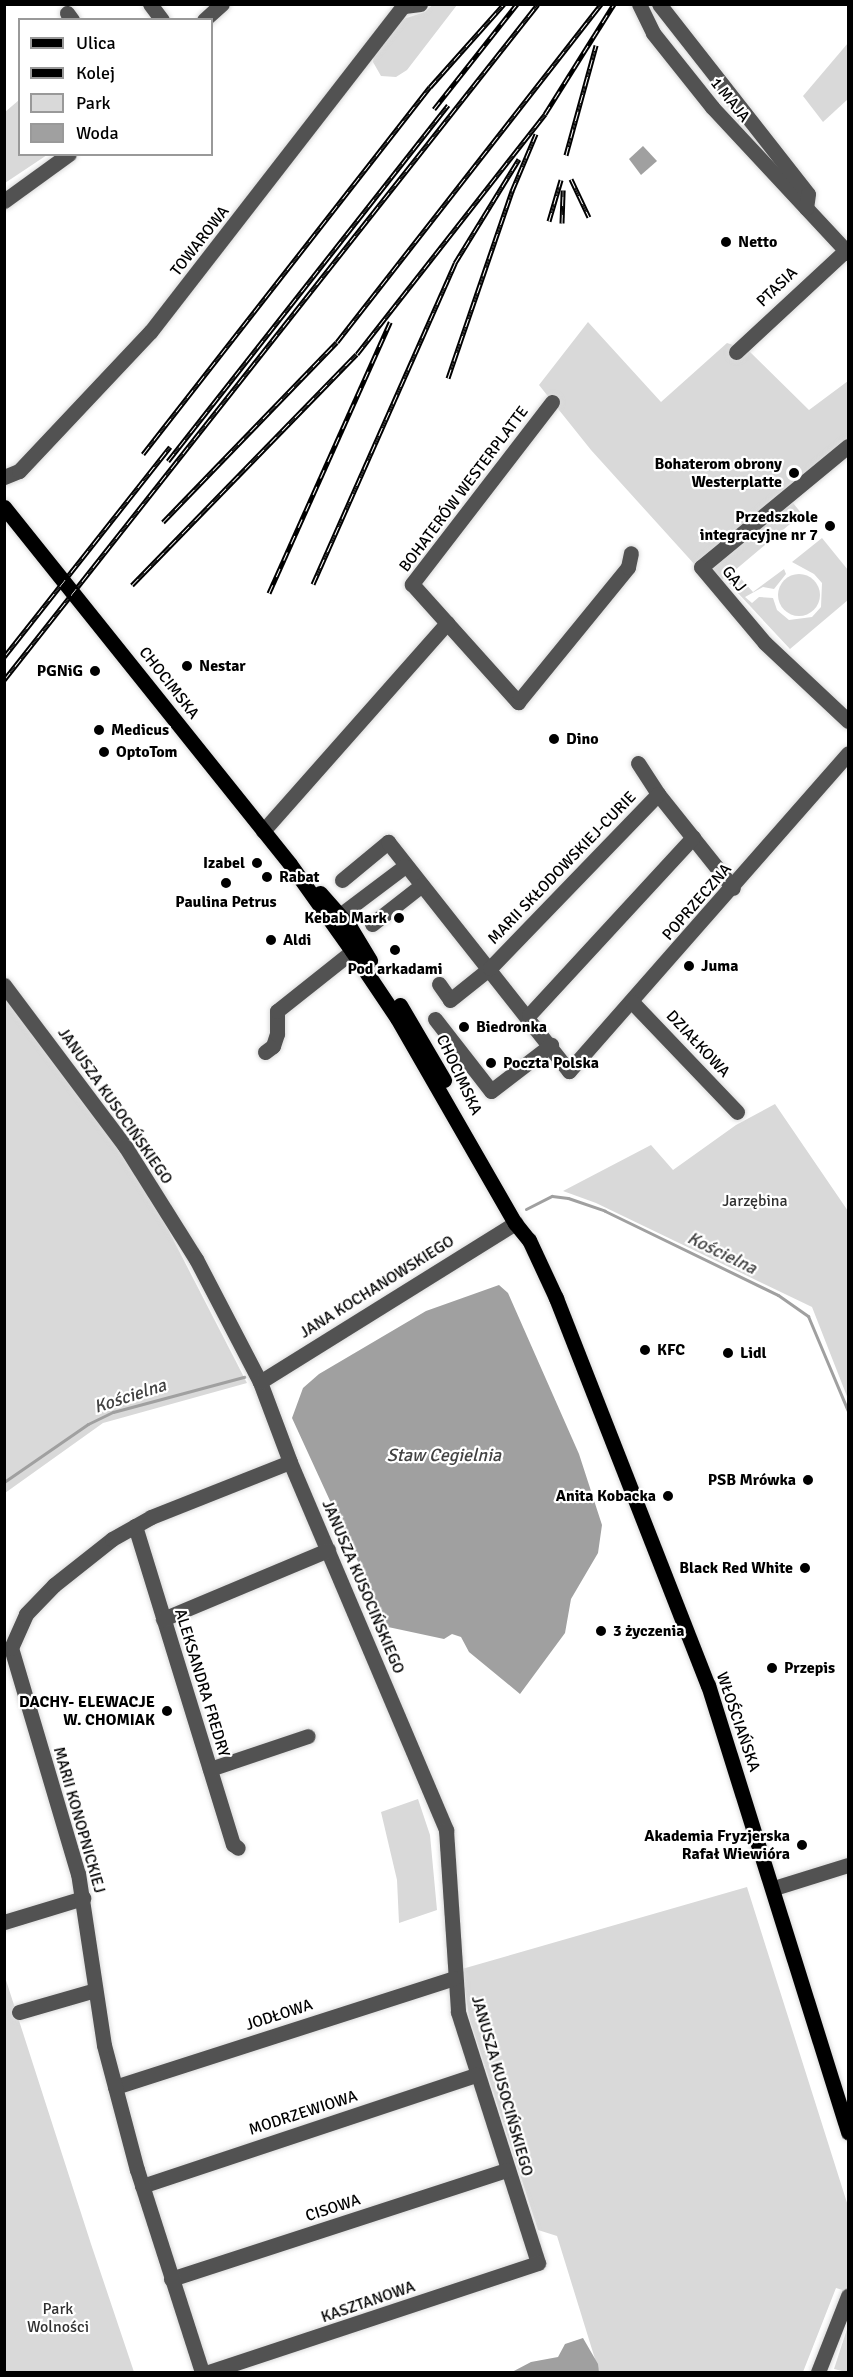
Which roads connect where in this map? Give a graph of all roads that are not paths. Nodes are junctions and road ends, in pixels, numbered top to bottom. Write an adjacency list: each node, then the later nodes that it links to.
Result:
1 (150, 4): 7 (street)
2 (222, 4): 8 (street)
3 (420, 4): 6 (street, TOWAROWA)
4 (639, 4): 11 (street, 1 MAJA)
5 (659, 4): 11 (street, 1 MAJA)
6 (404, 5): 16 (street, TOWAROWA)
7 (160, 18)
8 (206, 18)
9 (66, 156): 10 (street)
10 (4, 201)
11 (806, 208): 12 (street, 1 MAJA)
12 (847, 252): 13 (street, PTASIA)
13 (736, 352)
14 (552, 402): 19 (street, BOHATERÓW WESTERPLATTE)
15 (849, 446): 20 (street, GAJ)
16 (4, 477)
17 (4, 507): 24 (main road, CHOCIMSKA)
18 (631, 553): 19 (street, BOHATERÓW WESTERPLATTE)
19 (447, 623): 24 (street)
20 (849, 721)
21 (849, 753): 30 (street, POPRZECZNA)
22 (638, 763): 23 (street)
23 (658, 794): 25 (street); 34 (street, MARII SKŁODOWSKIEJ-CURIE)
24 (263, 831): 26 (main road, CHOCIMSKA)
25 (693, 837): 30 (street); 38 (street)
26 (290, 864): 31 (main road, CHOCIMSKA); 33 (main road, CHOCIMSKA)
27 (405, 866): 28 (street, MARII SKŁODOWSKIEJ-CURIE); 29 (street, MARII SKŁODOWSKIEJ-CURIE); 31 (street)
28 (342, 880)
29 (422, 885): 32 (street); 34 (street, MARII SKŁODOWSKIEJ-CURIE)
30 (734, 888): 37 (street, POPRZECZNA)
31 (340, 915): 33 (main road, CHOCIMSKA)
32 (372, 924)
33 (356, 948): 41 (street); 43 (main road, CHOCIMSKA)
34 (490, 968): 35 (street); 38 (street)
35 (439, 984)
36 (4, 985): 45 (street, JANUSZA KUSOCIŃSKIEGO)
37 (632, 1002): 40 (street, POPRZECZNA); 42 (street, DZIAŁKOWA)
38 (529, 1015): 40 (street)
39 (435, 1019): 40 (street)
40 (551, 1046)
41 (265, 1052)
42 (737, 1112)
43 (466, 1132): 44 (main road, WŁOŚCIAŃSKA)
44 (515, 1223): 45 (street, JANA KOCHANOWSKIEGO); 55 (main road, WŁOŚCIAŃSKA)
45 (260, 1382): 46 (street, JANUSZA KUSOCIŃSKIEGO)
46 (290, 1462): 47 (street, MARII KONOPNICKIEJ); 48 (street, JANUSZA KUSOCIŃSKIEGO)
47 (135, 1526): 49 (street, ALEKSANDRA FREDRY); 50 (street, MARII KONOPNICKIEJ)
48 (328, 1550): 49 (street); 58 (street, JANUSZA KUSOCIŃSKIEGO)
49 (164, 1619): 52 (street, ALEKSANDRA FREDRY)
50 (10, 1670): 56 (street, MARII KONOPNICKIEJ)
51 (308, 1736): 52 (street)
52 (210, 1768): 53 (street, ALEKSANDRA FREDRY)
53 (238, 1848)
54 (849, 1864): 55 (street)
55 (774, 1888): 63 (main road, WŁOŚCIAŃSKA)
56 (83, 1899): 57 (street); 59 (street, MARII KONOPNICKIEJ)
57 (4, 1922)
58 (454, 1978): 61 (street, JANUSZA KUSOCIŃSKIEGO); 62 (street, JODŁOWA)
59 (95, 1990): 60 (street); 62 (street, MARII KONOPNICKIEJ)
60 (19, 2012)
61 (476, 2075): 64 (street, JANUSZA KUSOCIŃSKIEGO); 65 (street, MODRZEWIOWA)
62 (115, 2086): 65 (street, MARII KONOPNICKIEJ)
63 (849, 2133)
64 (507, 2170): 66 (street, JANUSZA KUSOCIŃSKIEGO); 67 (street, CISOWA)
65 (142, 2186): 67 (street, MARII KONOPNICKIEJ)
66 (538, 2263): 70 (street, KASZTANOWA)
67 (171, 2279): 69 (street, MARII KONOPNICKIEJ)
68 (849, 2296): 71 (street)
69 (202, 2373)
70 (209, 2373)
71 (818, 2373)

